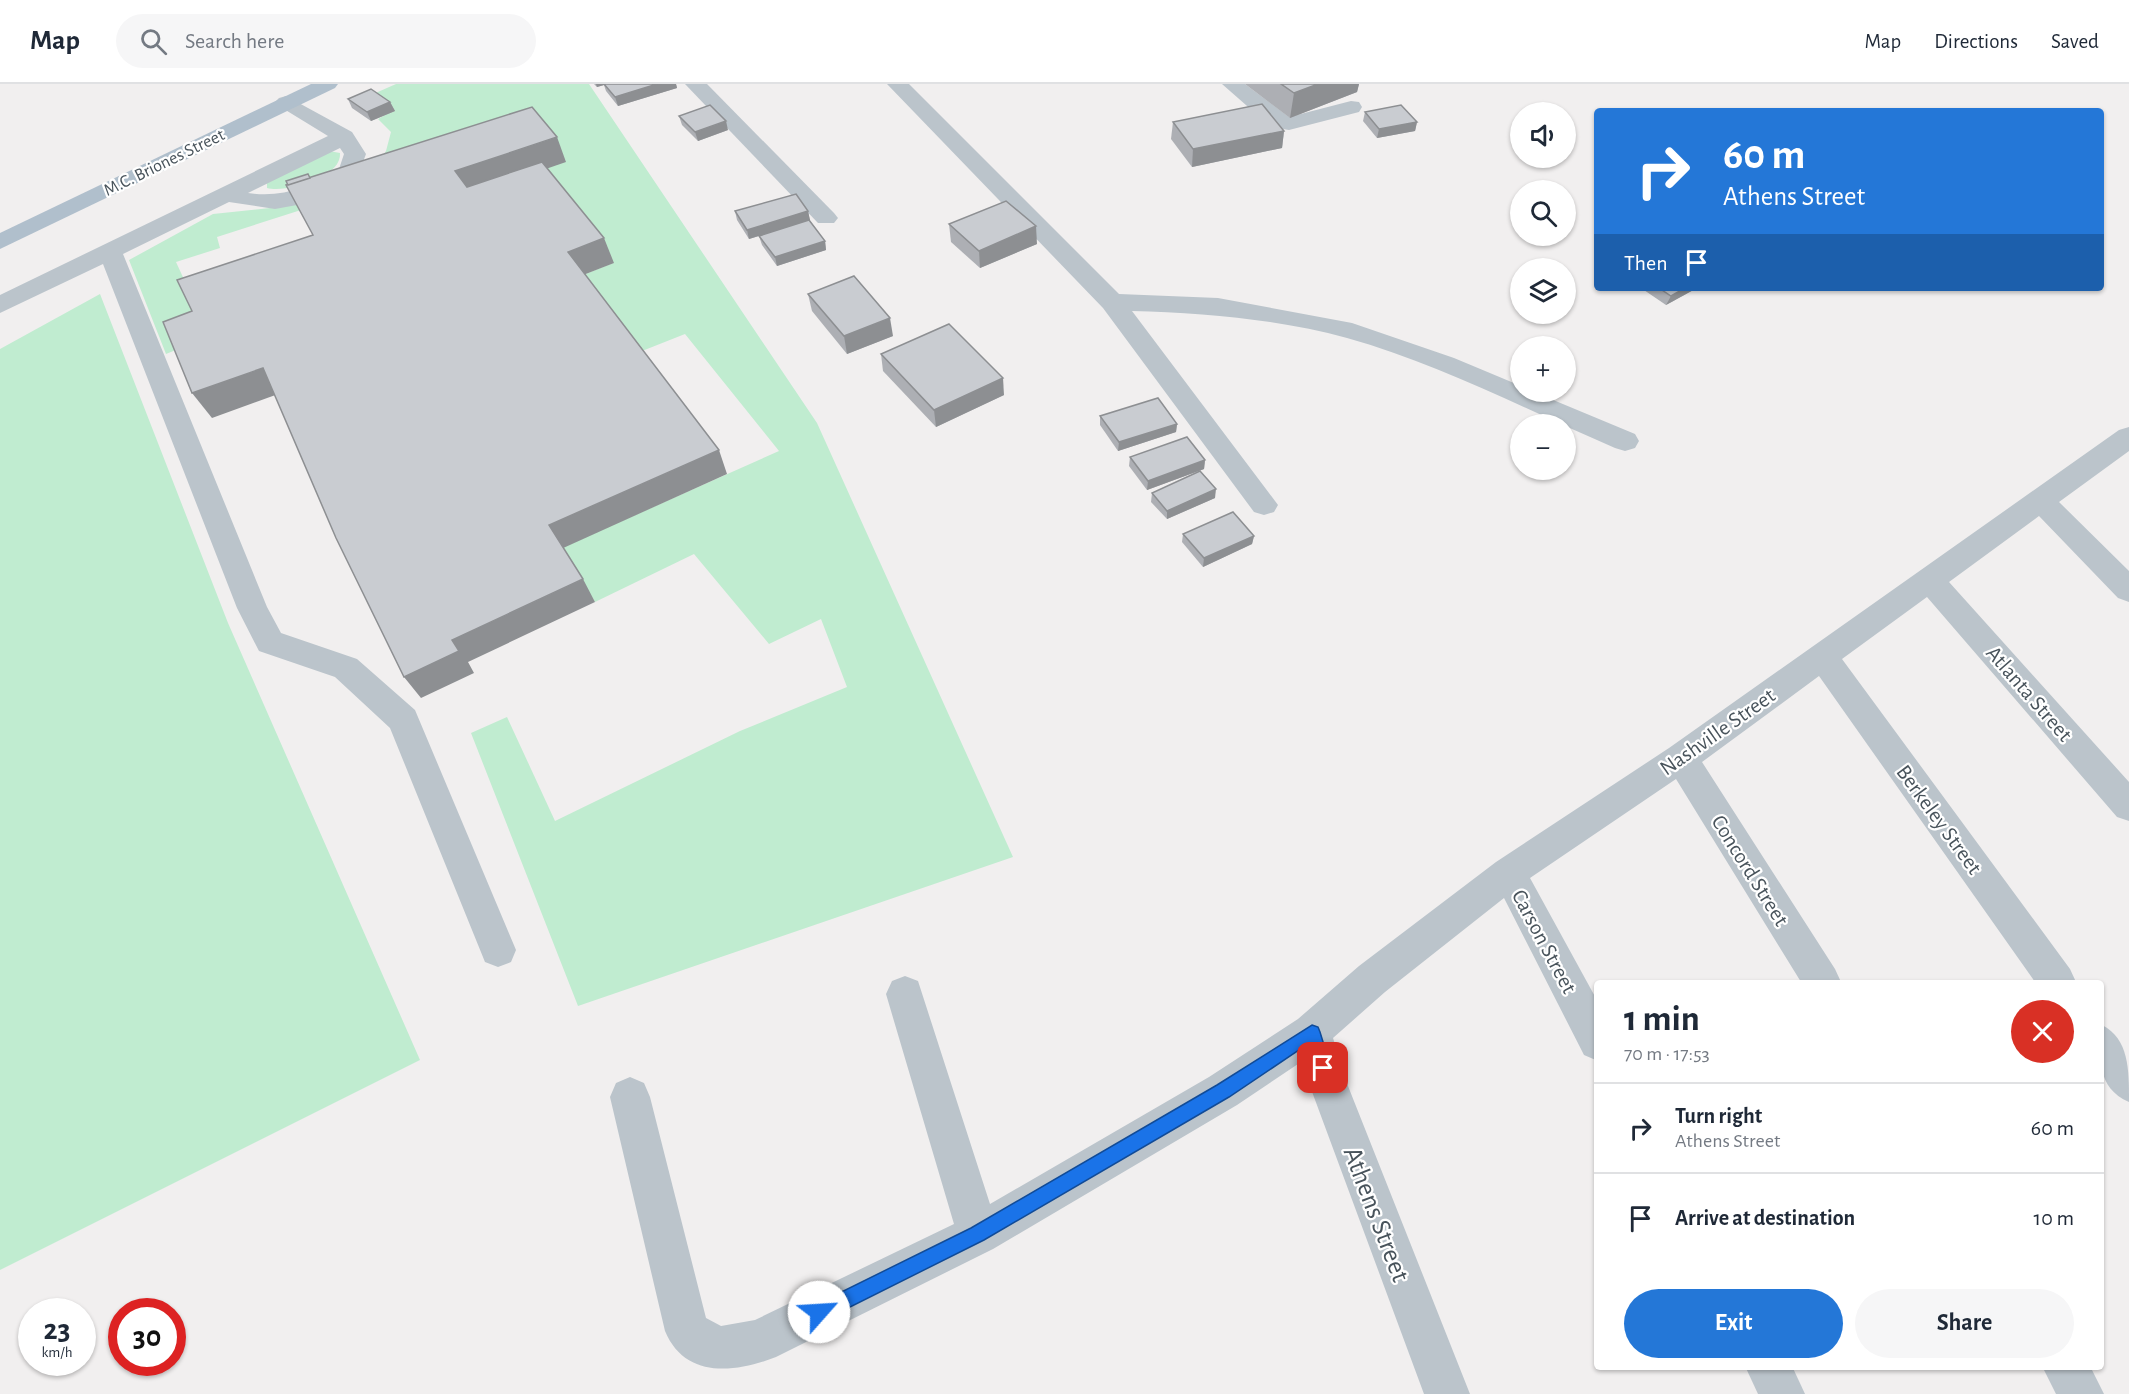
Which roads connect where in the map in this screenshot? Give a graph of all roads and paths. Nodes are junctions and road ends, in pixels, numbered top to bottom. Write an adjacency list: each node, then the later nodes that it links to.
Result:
1 (328, 84): 5 (main road, M.C. Briones Street)
2 (695, 84): 9 (street)
3 (897, 84): 12 (street)
4 (1232, 84): 6 (street)
5 (286, 102): 7 (street); 10 (main road, M.C. Briones Street)
6 (1351, 107)
7 (344, 137): 8 (street); 8 (street)
8 (225, 194): 11 (street)
9 (826, 218)
10 (0, 242)
11 (110, 251): 13 (street); 24 (street)
12 (1112, 302): 15 (street); 17 (street)
13 (0, 305)
14 (2129, 437): 16 (street, Nashville Street)
15 (1625, 441)
16 (2040, 500): 18 (street, Nashville Street); 19 (street)
17 (1264, 505)
18 (1930, 580): 20 (street, Nashville Street); 22 (street, Atlanta Street)
19 (2129, 590)
20 (1822, 656): 21 (street, Nashville Street); 26 (street, Berkeley Street)
21 (1681, 758): 23 (street, Nashville Street); 25 (street, Concord Street)
22 (2129, 806)
23 (1509, 873): 28 (street, Nashville Street); 29 (street, Carson Street)
24 (498, 950)
25 (1821, 980)
26 (2056, 980)
27 (905, 994): 33 (street)
28 (1312, 1032): 33 (street, Nashville Street); 36 (street, Athens Street)
29 (1594, 1034)
30 (2104, 1047): 31 (street)
31 (2129, 1082)
32 (630, 1097): 33 (street, Nashville Street)
33 (978, 1234)
34 (1769, 1370): 37 (street)
35 (2066, 1370): 38 (street)
36 (1447, 1394)
37 (1782, 1394)
38 (2081, 1394)

